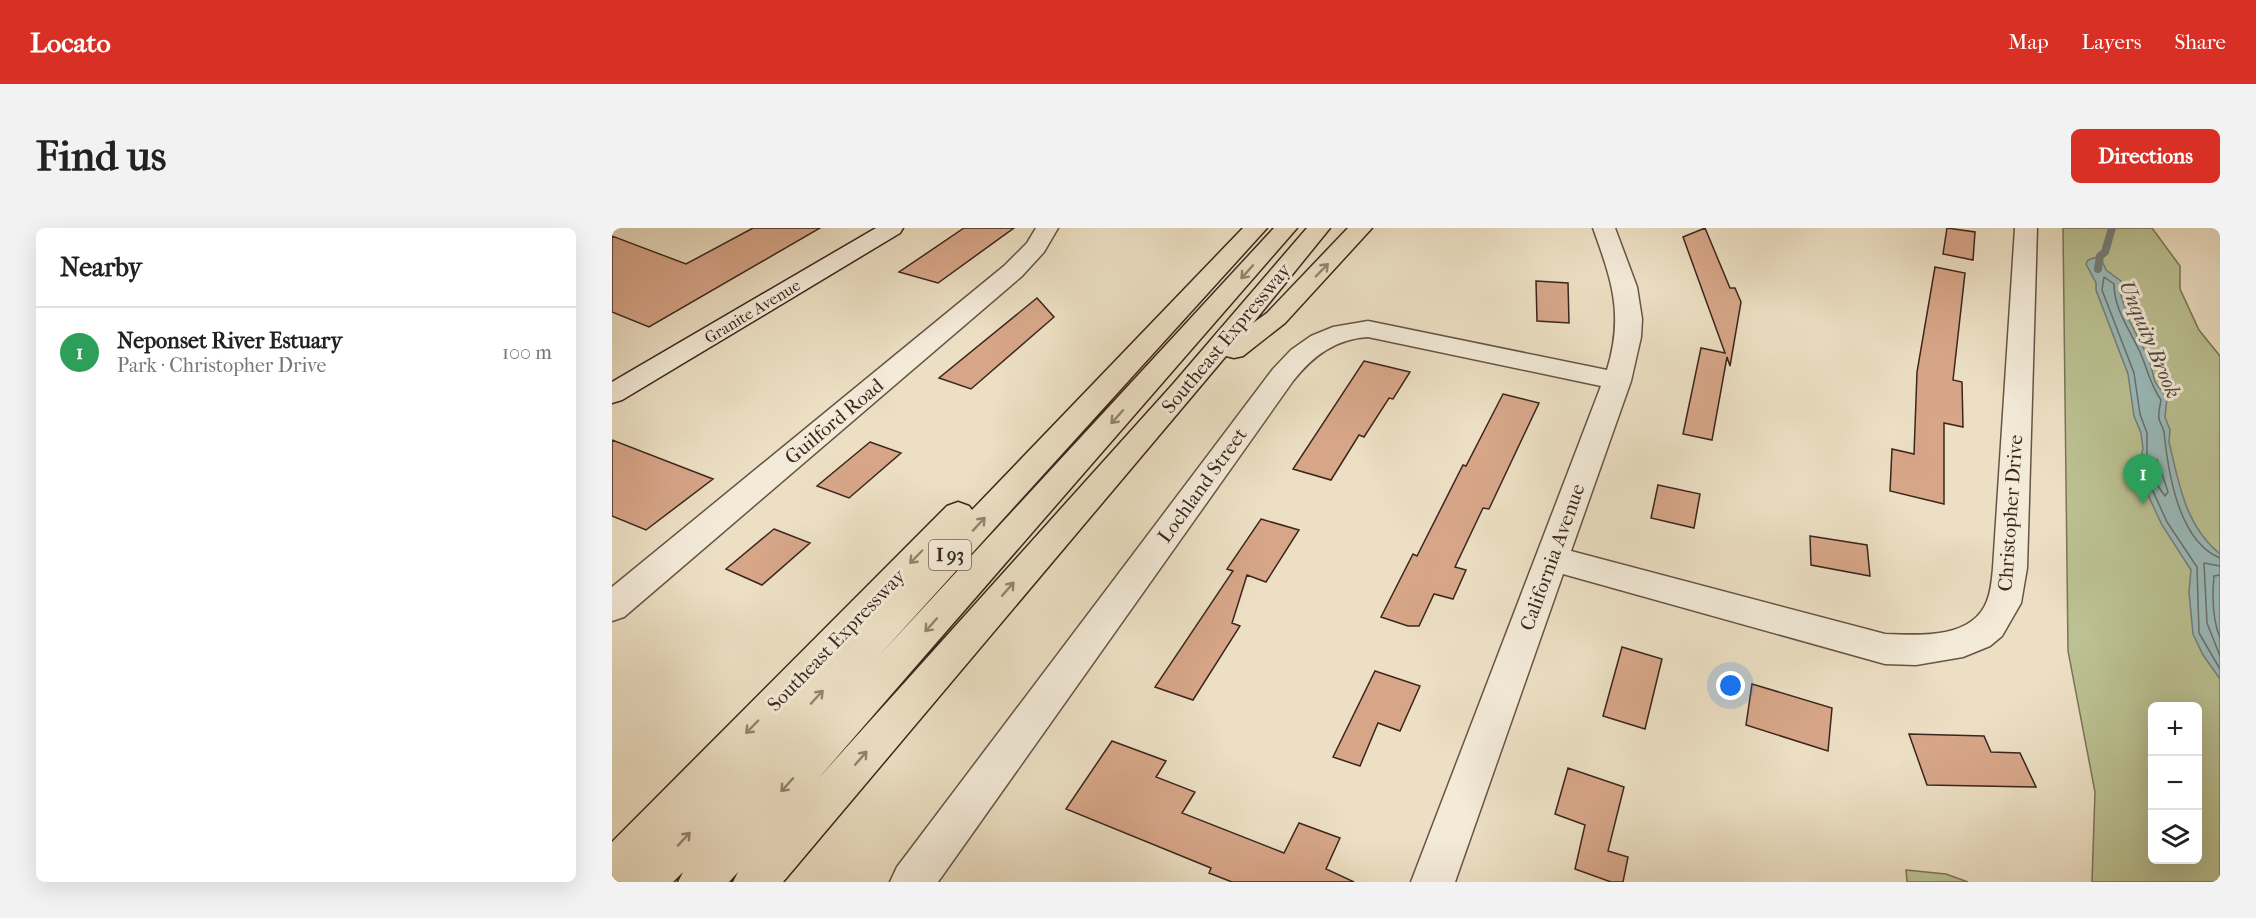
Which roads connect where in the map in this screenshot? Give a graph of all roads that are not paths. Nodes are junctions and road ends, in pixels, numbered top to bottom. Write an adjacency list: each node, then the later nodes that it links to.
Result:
1 (892, 228): 12 (street, Granite Avenue)
2 (1047, 228): 14 (street, Guilford Road)
3 (1234, 228): 15 (highway, Southeast Expressway / I 93, one-way to 15)
4 (1256, 228): 16 (highway, I 93, one-way to 4)
5 (1286, 228): 17 (highway, I 93, one-way to 17)
6 (1319, 228): 11 (highway, Southeast Expressway)
7 (1361, 228): 11 (highway, one-way to 7)
8 (1604, 228): 10 (street, California Avenue)
9 (2026, 228): 13 (street, Christopher Drive)
10 (1617, 381): 13 (street, California Avenue); 19 (street, Lochland Street)
11 (1183, 390): 18 (highway, Southeast Expressway, one-way to 11)
12 (612, 393)
13 (1551, 558): 20 (street, California Avenue)
14 (612, 607)
15 (612, 872)
16 (644, 882)
17 (700, 882)
18 (755, 882)
19 (912, 882)
20 (1433, 882)

